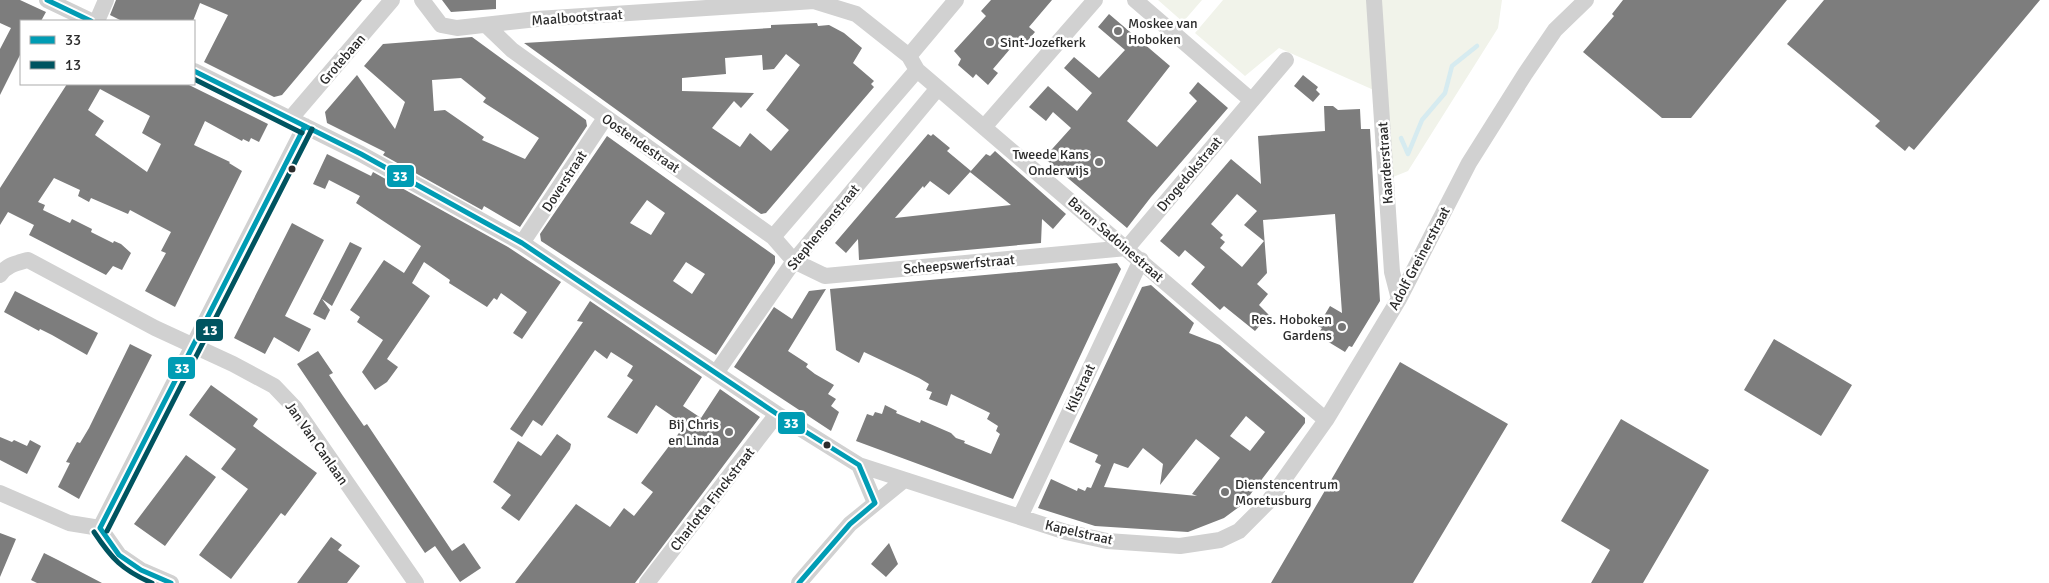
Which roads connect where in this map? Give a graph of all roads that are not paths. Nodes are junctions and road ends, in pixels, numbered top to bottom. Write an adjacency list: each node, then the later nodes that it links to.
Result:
1 (47, 0): 10 (street)
2 (106, 0): 11 (street)
3 (392, 0): 19 (street, Grotebaan)
4 (422, 0): 12 (street, Maalbootstraat)
5 (956, 0): 14 (street)
6 (1095, 0): 20 (street)
7 (1135, 0): 17 (street)
8 (1374, 0): 27 (street, Kaarderstraat)
9 (1586, 0): 27 (street, Adolf Greinerstraat)
10 (89, 20)
11 (97, 20)
12 (486, 25): 14 (street, Maalbootstraat); 18 (street, Oostendestraat)
13 (1286, 60): 17 (street, Drogedokstraat)
14 (913, 63): 16 (street, Baron Sadoinestraat); 21 (street)
15 (195, 71): 19 (street, Kapelstraat)
16 (938, 88): 20 (street, Baron Sadoinestraat); 25 (street, Stephensonstraat)
17 (1250, 100): 23 (street, Drogedokstraat)
18 (605, 118): 21 (street, Oostendestraat); 22 (street, Doverstraat)
19 (298, 122): 22 (street, Kapelstraat); 28 (street, Grotebaan)
20 (984, 126): 23 (street, Baron Sadoinestraat)
21 (773, 237): 25 (street, Oostendestraat)
22 (522, 243): 29 (street, Kapelstraat)
23 (1127, 248): 24 (street, Baron Sadoinestraat); 25 (street, Scheepswerfstraat)
24 (1141, 260): 31 (street, Baron Sadoinestraat); 36 (street, Kilstraat)
25 (794, 261): 29 (street, Stephensonstraat)
26 (0, 276): 28 (street, Jan Van Canlaan)
27 (1399, 299): 31 (street, Adolf Greinerstraat)
28 (192, 344): 38 (street, Grotebaan); 40 (street, Jan Van Canlaan)
29 (716, 373): 30 (street, Kapelstraat)
30 (777, 414): 32 (street, Kapelstraat); 41 (street, Charlotta Finckstraat)
31 (1326, 420): 37 (street, Adolf Greinerstraat)
32 (859, 465): 33 (street, Kapelstraat); 35 (street)
33 (904, 480): 35 (street); 36 (street, Kapelstraat)
34 (0, 493): 38 (street)
35 (875, 503): 42 (street)
36 (1020, 517): 37 (street, Kapelstraat)
37 (1253, 519)
38 (100, 528): 39 (street)
39 (168, 582)
40 (416, 583)
41 (647, 583)
42 (799, 583)

